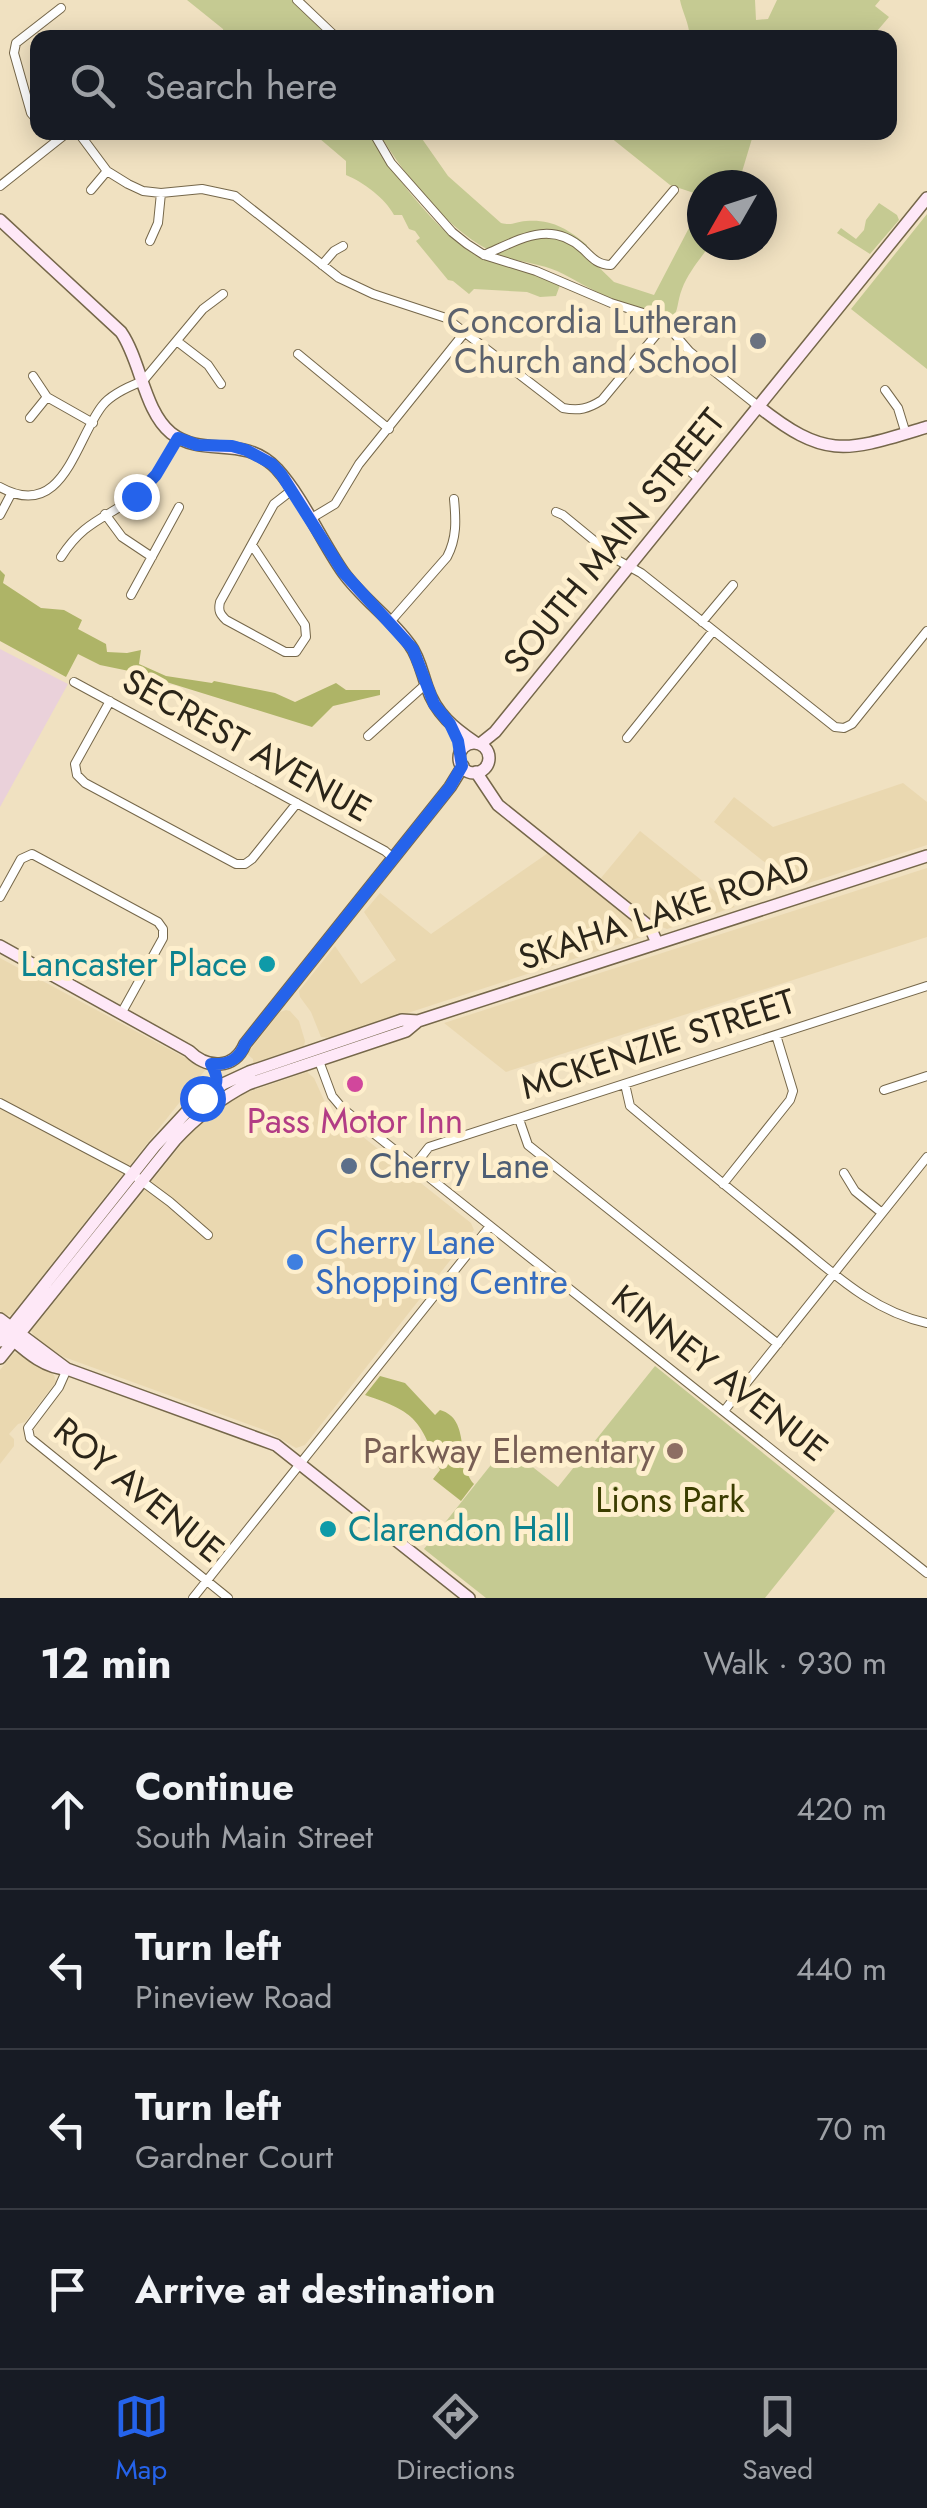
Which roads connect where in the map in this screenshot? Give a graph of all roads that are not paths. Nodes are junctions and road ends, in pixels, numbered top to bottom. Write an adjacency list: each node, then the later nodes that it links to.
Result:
1 (297, 0): 4 (street)
2 (60, 8): 3 (street)
3 (32, 30)
4 (329, 30)
5 (30, 32): 6 (street)
6 (30, 110)
7 (52, 140): 11 (street)
8 (59, 140): 11 (street)
9 (84, 140): 12 (street)
10 (378, 140): 21 (street)
11 (55, 144): 13 (street)
12 (108, 171): 14 (street); 16 (street)
13 (0, 186)
14 (91, 190)
15 (674, 190): 21 (street)
16 (161, 193): 19 (street); 22 (street)
17 (927, 198): 33 (street, SOUTH MAIN STREET)
18 (0, 220): 29 (street)
19 (150, 241)
20 (343, 246): 22 (street)
21 (484, 255): 24 (street)
22 (322, 265): 25 (street)
23 (222, 294): 26 (street)
24 (665, 324): 25 (street); 33 (street)
25 (465, 332): 37 (street)
26 (178, 342): 29 (street); 30 (street)
27 (298, 354): 37 (street)
28 (33, 376): 32 (street)
29 (143, 381): 35 (street); 39 (street)
30 (220, 384)
31 (885, 390): 38 (street)
32 (47, 397): 34 (street); 35 (street)
33 (758, 406): 38 (street); 41 (street, SOUTH MAIN STREET)
34 (30, 418)
35 (92, 423): 44 (street)
36 (927, 427): 38 (street)
37 (388, 428): 50 (street)
38 (906, 434)
39 (178, 438): 43 (street); 48 (street)
40 (674, 458): 41 (street)
41 (698, 479): 54 (street, SOUTH MAIN STREET)
42 (0, 488): 44 (street)
43 (292, 490): 50 (street); 51 (street)
44 (12, 494): 49 (street)
45 (454, 500): 57 (street)
46 (179, 507): 53 (street)
47 (556, 512): 54 (street)
48 (105, 514): 52 (street); 53 (street)
49 (0, 515)
50 (310, 519): 57 (street)
51 (252, 545): 51 (street)
52 (61, 557)
53 (152, 557): 56 (street)
54 (630, 565): 58 (street); 67 (street, SOUTH MAIN STREET)
55 (733, 584): 58 (street)
56 (131, 596)
57 (390, 622): 62 (street)
58 (702, 622): 59 (street)
59 (713, 631): 60 (street); 66 (street)
60 (927, 631)
61 (74, 682): 63 (street, SECREST AVENUE)
62 (426, 684): 64 (street); 65 (street)
63 (110, 701): 70 (street, SECREST AVENUE); 70 (street)
64 (450, 724): 67 (street); 68 (street)
65 (368, 736)
66 (626, 738)
67 (481, 747): 68 (street); 69 (street)
68 (461, 752): 69 (street)
69 (474, 769): 72 (street); 74 (street)
70 (297, 803): 72 (street, SECREST AVENUE)
71 (927, 856): 74 (street, SKAHA LAKE ROAD)
72 (393, 858): 80 (street)
73 (0, 898): 77 (street)
74 (651, 945): 79 (street, SKAHA LAKE ROAD)
75 (0, 946): 77 (street)
76 (927, 986): 78 (street, MCKENZIE STREET)
77 (122, 1012): 80 (street)
78 (776, 1035): 82 (street, MCKENZIE STREET); 91 (street)
79 (318, 1055): 83 (street, SKAHA LAKE ROAD); 88 (street, KINNEY AVENUE); 90 (street, SKAHA LAKE ROAD)
80 (214, 1063): 83 (street)
81 (927, 1076): 84 (street)
82 (625, 1084): 86 (street, MCKENZIE STREET); 91 (street)
83 (215, 1089): 90 (street, SKAHA LAKE ROAD)
84 (884, 1090)
85 (0, 1103): 90 (street)
86 (519, 1119): 88 (street, MCKENZIE STREET); 98 (street)
87 (927, 1157): 92 (street)
88 (414, 1166): 93 (street, KINNEY AVENUE)
89 (844, 1173): 92 (street)
90 (137, 1178): 94 (street); 97 (street)
91 (723, 1184): 95 (street)
92 (882, 1213): 95 (street)
93 (490, 1226): 101 (street, KINNEY AVENUE); 102 (street)
94 (208, 1235)
95 (834, 1274): 96 (street); 98 (street)
96 (927, 1323)
97 (7, 1332): 99 (street); 100 (street)
98 (778, 1344): 101 (street)
99 (0, 1358)
100 (67, 1369): 102 (street); 104 (street, ROY AVENUE)
101 (724, 1411): 103 (street, KINNEY AVENUE)
102 (300, 1463): 104 (street); 107 (street)
103 (927, 1573)
104 (206, 1581): 105 (street); 106 (street, ROY AVENUE)
105 (193, 1598)
106 (228, 1598)
107 (470, 1598)

